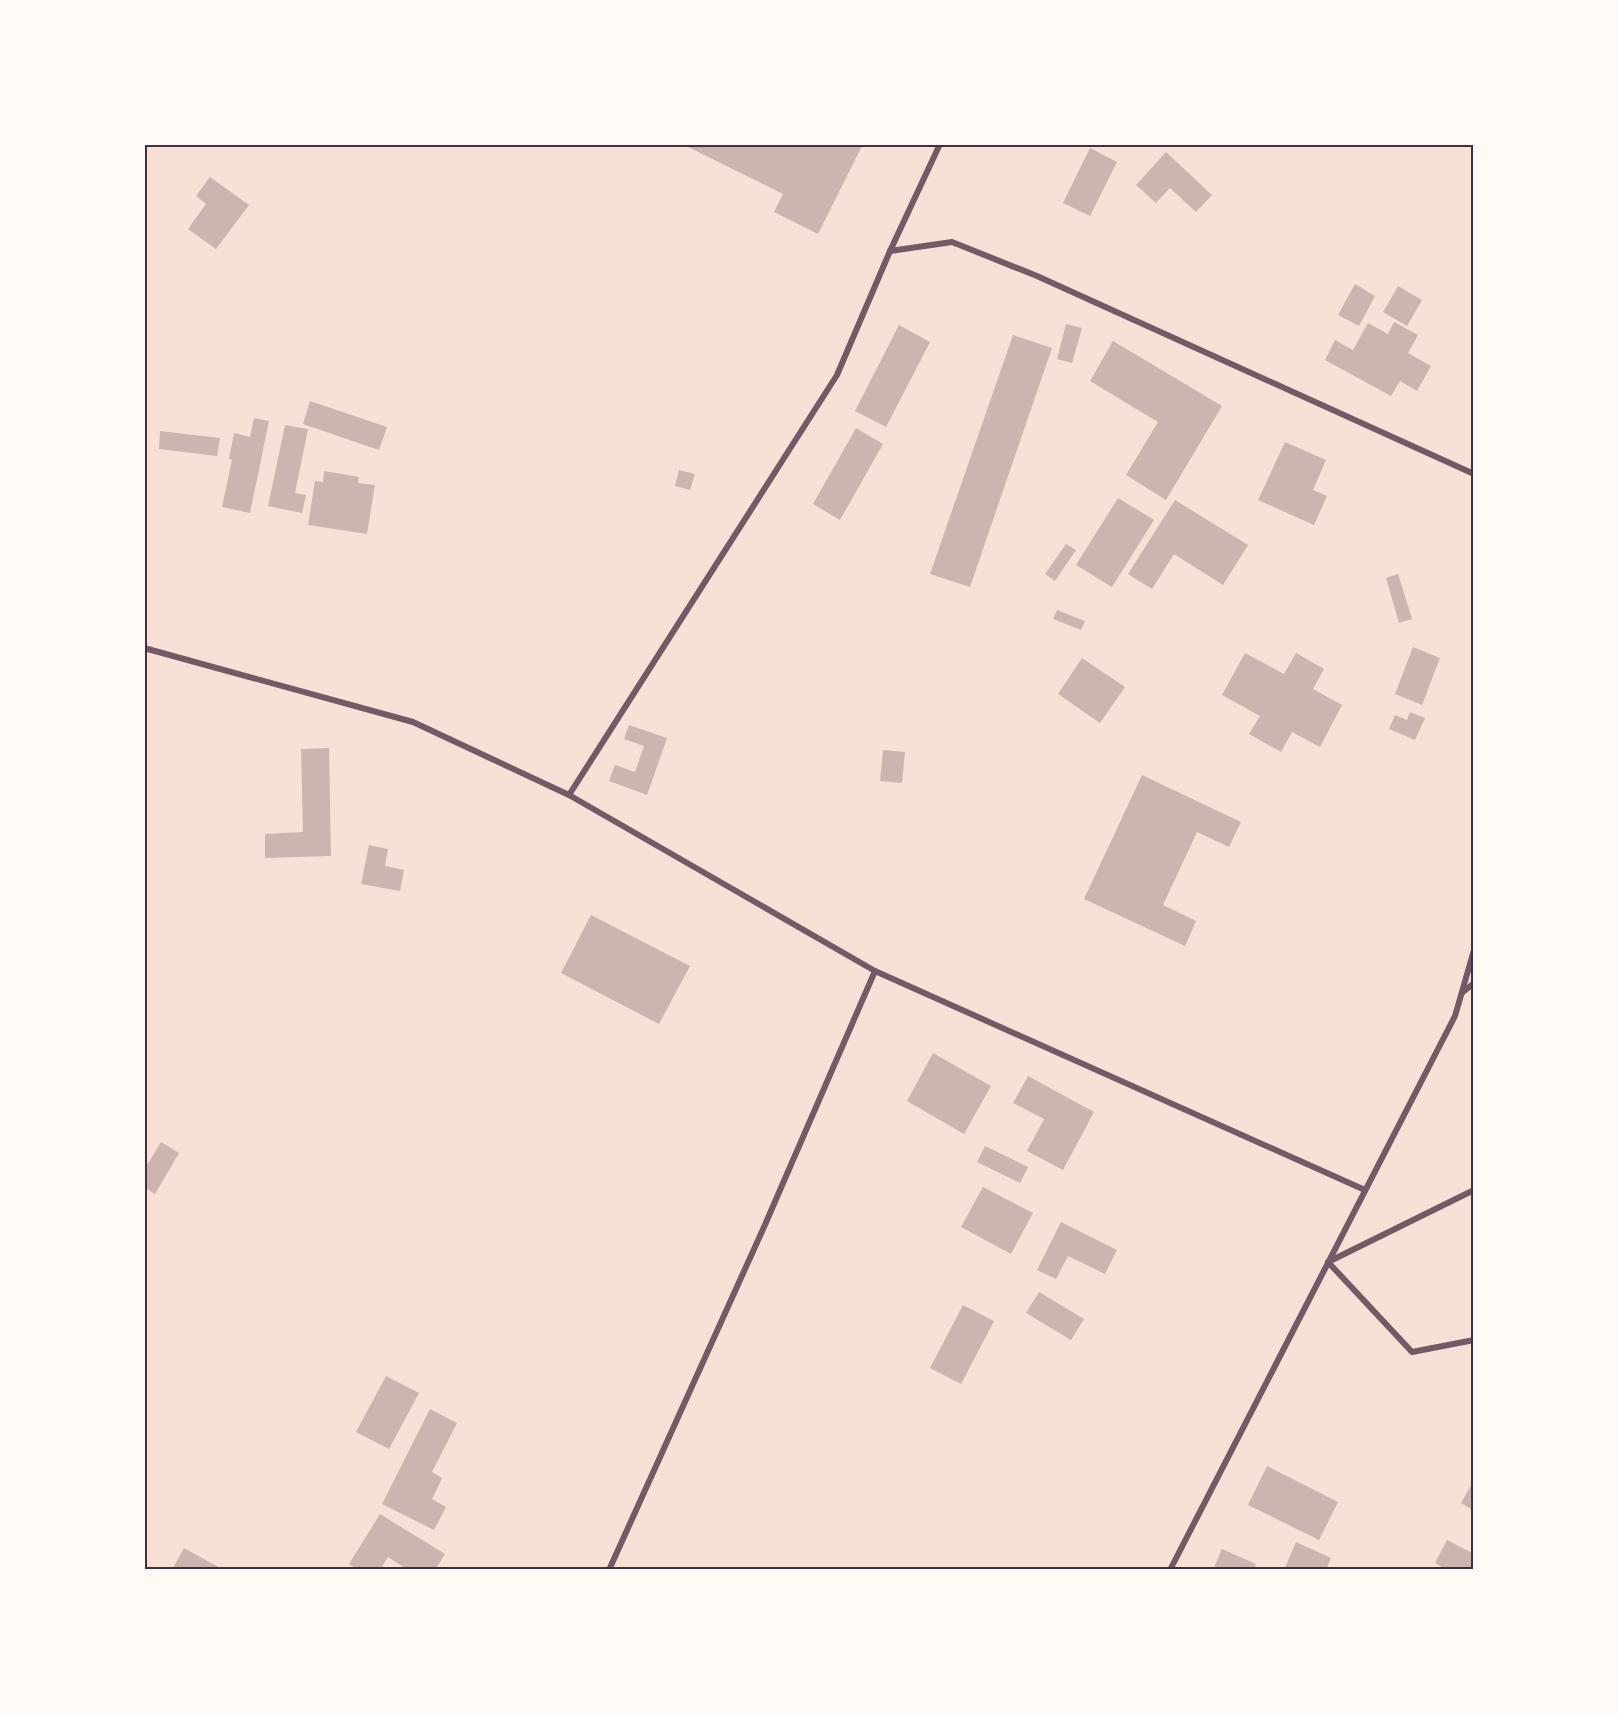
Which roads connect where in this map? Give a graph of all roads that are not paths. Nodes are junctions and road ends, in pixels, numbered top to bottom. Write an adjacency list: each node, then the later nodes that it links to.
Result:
1 (940, 144): 2 (street)
2 (890, 251): 3 (street); 5 (street)
3 (1474, 474)
4 (144, 648): 5 (street)
5 (569, 795): 7 (street)
6 (1474, 950): 9 (street)
7 (874, 971): 10 (street); 14 (street)
8 (1474, 983): 9 (street)
9 (1461, 993): 10 (street)
10 (1365, 1190): 12 (street)
11 (1474, 1190): 12 (street)
12 (1328, 1262): 13 (street); 15 (street)
13 (1474, 1340)
14 (609, 1570)
15 (1170, 1570)

